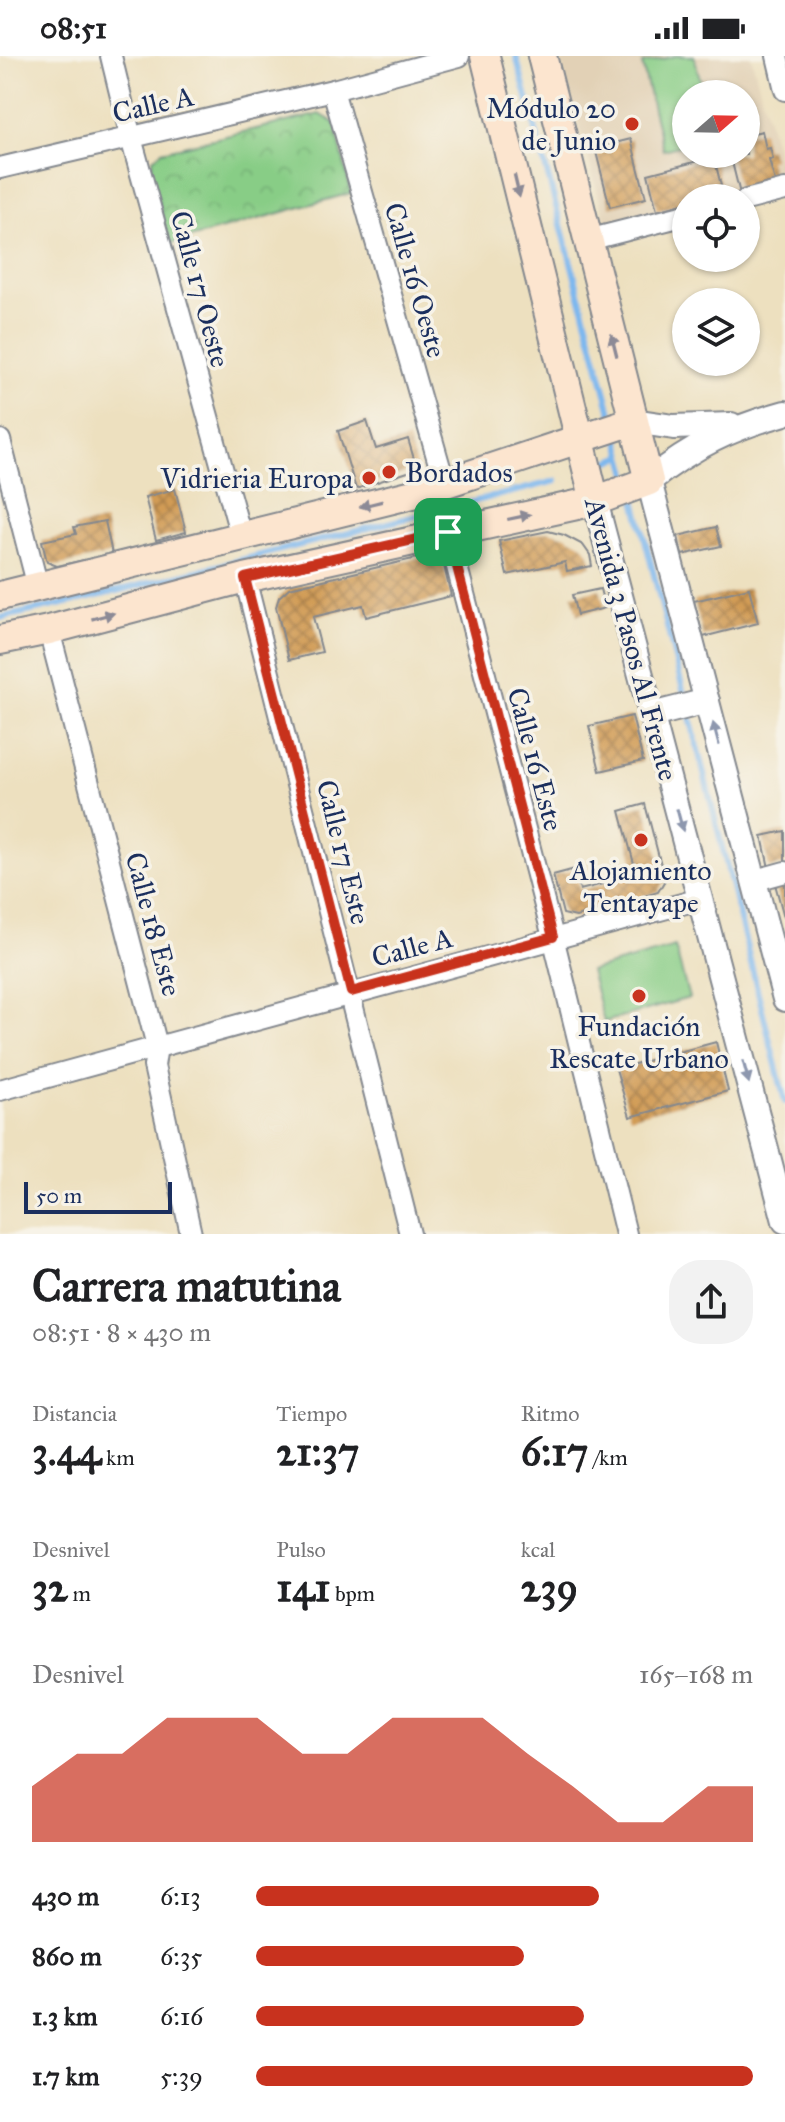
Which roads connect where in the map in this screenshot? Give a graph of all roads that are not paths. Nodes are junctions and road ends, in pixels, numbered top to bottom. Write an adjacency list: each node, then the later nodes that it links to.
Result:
1 (111, 56): 8 (street, Calle 17 Oeste)
2 (459, 56): 6 (street, Calle A)
3 (485, 56): 16 (main road, Avenida 3 Pasos Al Frente, one-way to 16)
4 (542, 56): 13 (main road, Avenida 3 Pasos Al Frente)
5 (777, 56): 7 (street)
6 (333, 90): 8 (street, Calle A); 19 (street, Calle 16 Oeste)
7 (785, 90)
8 (131, 138): 9 (street, Calle A); 22 (street, Calle 17 Oeste)
9 (0, 168)
10 (785, 190): 11 (street)
11 (760, 196)
12 (672, 219): 13 (street)
13 (588, 240): 16 (main road, Avenida 3 Pasos Al Frente, one-way to 13)
14 (785, 413): 15 (street)
15 (745, 424): 16 (street); 18 (street)
16 (611, 429): 18 (main road, Avenida 3 Pasos Al Frente); 19 (main road); 20 (main road, Avenida 3 Pasos Al Frente)
17 (0, 440): 24 (street)
18 (647, 482): 20 (main road); 28 (street, Avenida 3 Pasos Al Frente)
19 (445, 485): 22 (main road, one-way to 22)
20 (605, 498): 21 (main road, one-way to 20); 28 (street, Avenida 3 Pasos Al Frente)
21 (448, 532): 23 (main road); 32 (street, Calle 16 Este)
22 (241, 536): 24 (main road)
23 (245, 578): 26 (main road, one-way to 23); 33 (street, Calle 17 Este)
24 (38, 587): 25 (main road)
25 (0, 596)
26 (49, 630): 27 (main road); 35 (street, Calle 18 Este)
27 (0, 640)
28 (683, 707): 30 (street, Avenida 3 Pasos Al Frente, one-way to 28); 31 (street, Avenida 3 Pasos Al Frente, one-way to 31)
29 (785, 872): 30 (street)
30 (756, 880): 34 (street, Avenida 3 Pasos Al Frente)
31 (700, 899): 32 (street, Calle A); 37 (street, Avenida 3 Pasos Al Frente, one-way to 37)
32 (553, 937): 33 (street, Calle A); 40 (street, Calle 16 Este)
33 (351, 992): 35 (street, Calle A); 39 (street, Calle 17 Este)
34 (785, 999)
35 (157, 1046): 36 (street, Calle A); 38 (street, Calle 18 Este)
36 (0, 1090)
37 (785, 1221)
38 (191, 1234)
39 (410, 1234)
40 (626, 1234)

